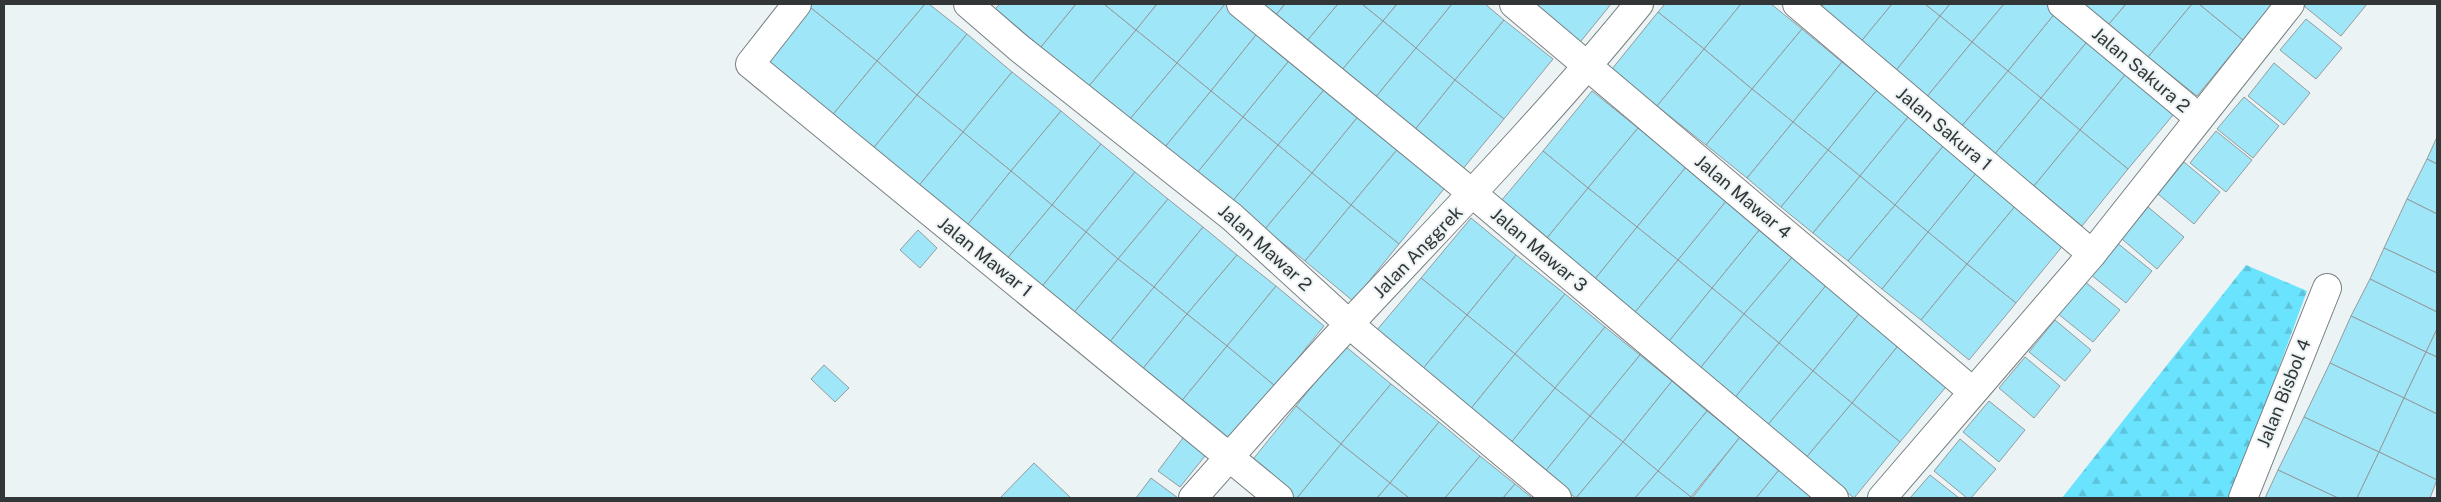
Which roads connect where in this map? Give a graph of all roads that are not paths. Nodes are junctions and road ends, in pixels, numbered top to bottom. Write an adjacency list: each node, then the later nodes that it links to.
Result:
1 (798, 4): 16 (street, Jalan Mawar 1)
2 (968, 4): 14 (street, Jalan Mawar 2)
3 (1241, 4): 11 (street, Jalan Mawar 3)
4 (1514, 4): 9 (street, Jalan Mawar 4)
5 (1639, 4): 9 (street, Jalan Anggrek)
6 (1797, 4): 12 (street, Jalan Sakura 1)
7 (2062, 4): 10 (street, Jalan Sakura 2)
8 (2290, 4): 10 (street)
9 (1588, 67): 11 (street, Jalan Anggrek); 15 (street, Jalan Mawar 4)
10 (2198, 117): 12 (street)
11 (1473, 194): 14 (street, Jalan Anggrek); 20 (street, Jalan Mawar 3)
12 (2092, 254): 15 (street)
13 (2327, 288): 22 (street, Jalan Bisbol 4)
14 (1349, 324): 16 (street, Jalan Anggrek); 19 (street, Jalan Mawar 2)
15 (1972, 391): 21 (street)
16 (1230, 457): 17 (street, Jalan Anggrek); 18 (street, Jalan Mawar 1)
17 (1193, 498)
18 (1279, 498)
19 (1557, 498)
20 (1834, 498)
21 (1882, 498)
22 (2243, 498)

